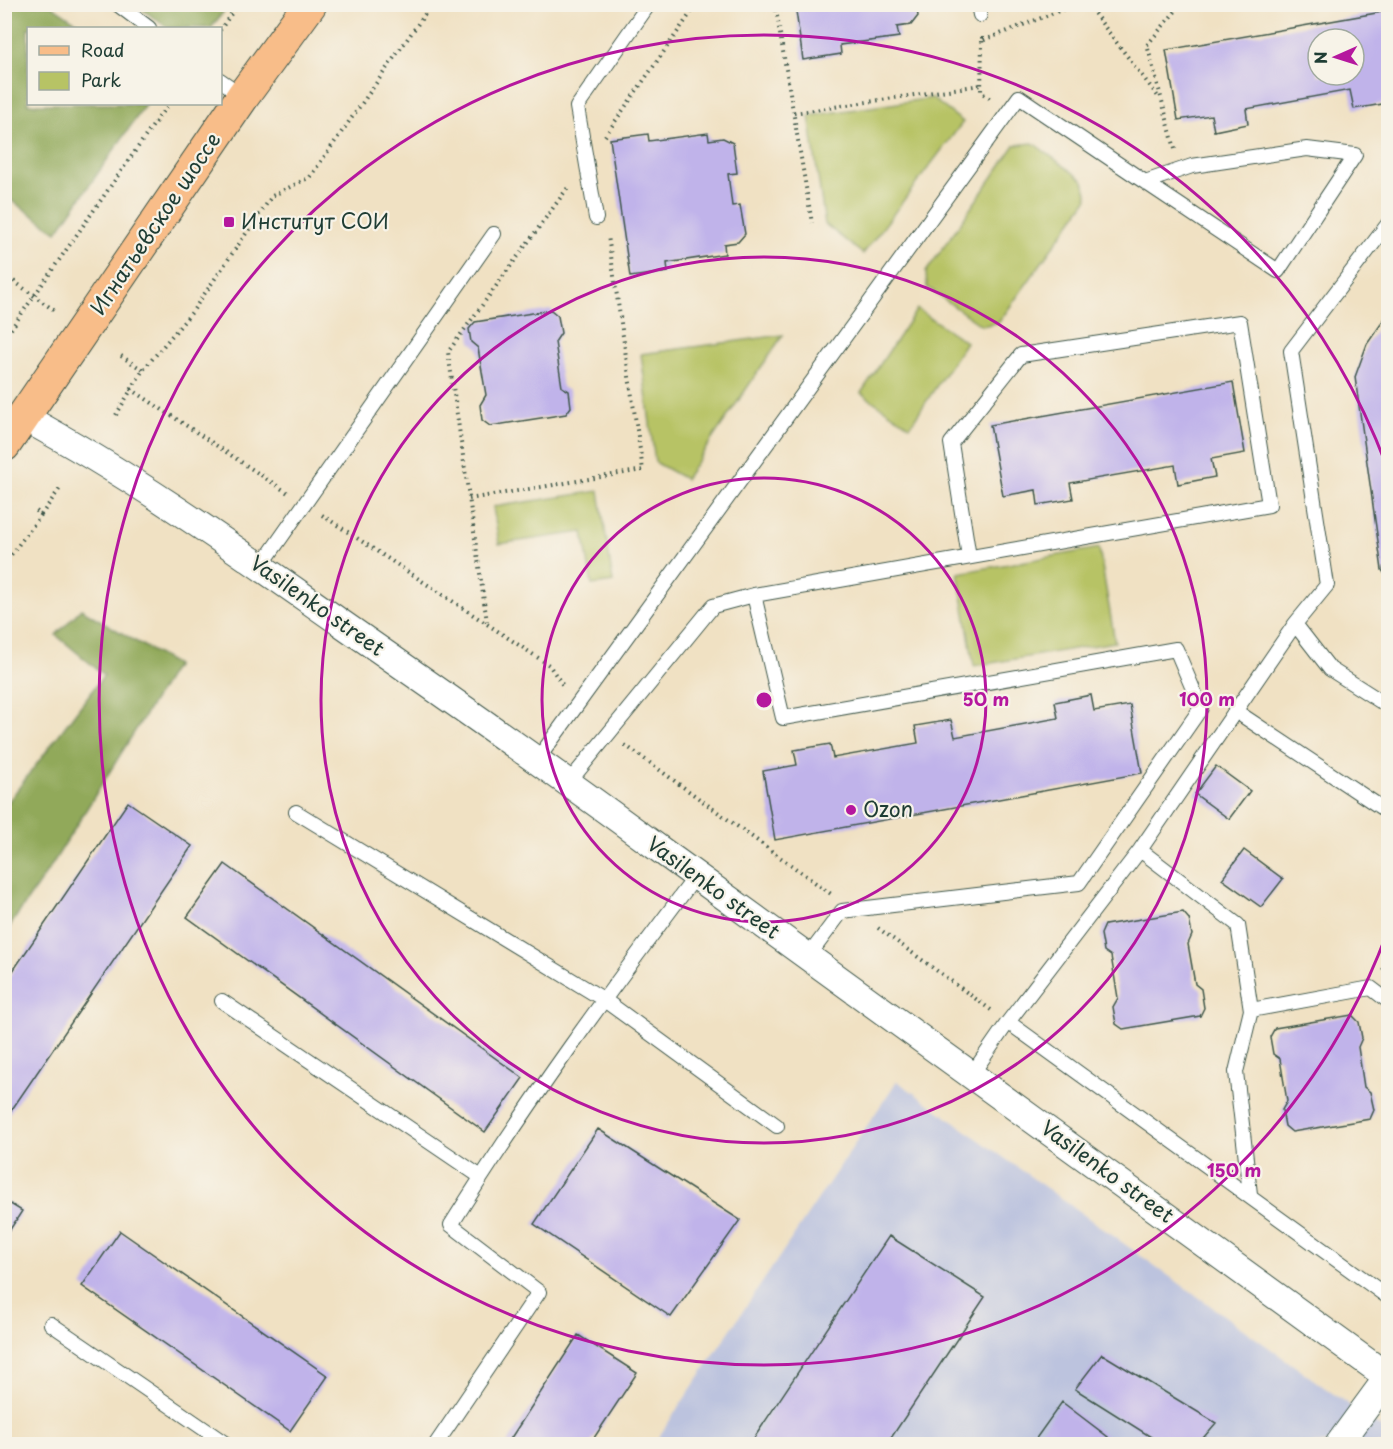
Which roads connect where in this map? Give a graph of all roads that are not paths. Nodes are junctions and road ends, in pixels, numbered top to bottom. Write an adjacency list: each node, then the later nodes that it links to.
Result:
1 (117, 4): 4 (lane)
2 (310, 4): 5 (main road, Игнатьевское шоссе)
3 (649, 4): 9 (lane)
4 (149, 27)
5 (232, 88): 6 (main road, Игнатьевское шоссе)
6 (222, 104)
7 (221, 105): 12 (main road, Игнатьевское шоссе)
8 (1145, 182): 8 (lane); 20 (lane)
9 (596, 218)
10 (1389, 224): 17 (lane)
11 (494, 234): 15 (lane)
12 (25, 418): 13 (main road, Игнатьевское шоссе); 15 (street, Vasilenko street)
13 (4, 445)
14 (969, 557): 14 (lane); 16 (lane)
15 (261, 566): 20 (street, Vasilenko street)
16 (754, 595): 21 (lane); 26 (lane)
17 (1295, 624): 18 (lane); 19 (lane)
18 (1389, 706)
19 (1237, 712): 23 (lane); 24 (lane)
20 (537, 760): 21 (street, Vasilenko street)
21 (569, 782): 25 (street, Vasilenko street)
22 (296, 812): 27 (lane)
23 (1389, 812)
24 (1140, 850): 30 (lane); 31 (lane)
25 (696, 876): 26 (street, Vasilenko street); 27 (lane)
26 (807, 958): 32 (street, Vasilenko street)
27 (603, 999): 33 (lane); 34 (lane)
28 (222, 1001): 34 (lane)
29 (1389, 1001): 30 (lane)
30 (1251, 1010): 35 (lane)
31 (1008, 1022): 32 (lane); 35 (lane)
32 (972, 1074): 38 (street, Vasilenko street)
33 (777, 1126)
34 (481, 1177): 40 (lane)
35 (1250, 1194): 36 (lane)
36 (1389, 1297)
37 (51, 1324): 39 (lane)
38 (1389, 1377): 41 (street)
39 (226, 1444)
40 (436, 1444)
41 (1339, 1444)

